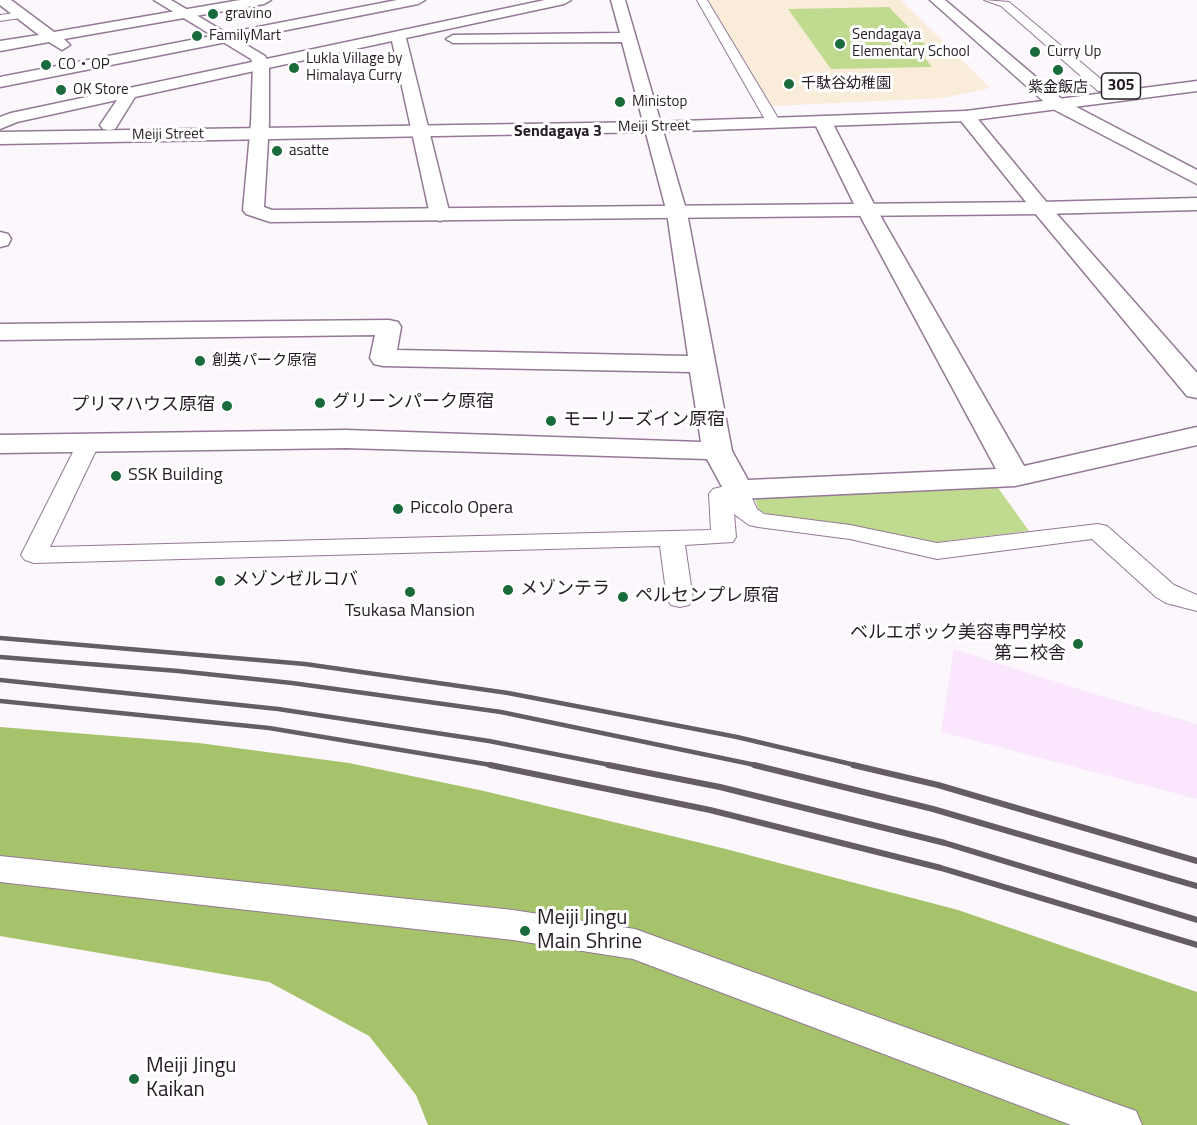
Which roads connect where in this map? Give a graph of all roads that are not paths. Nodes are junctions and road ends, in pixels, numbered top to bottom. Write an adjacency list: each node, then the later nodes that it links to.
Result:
1 (162, 0): 14 (street)
2 (264, 0): 14 (street)
3 (418, 0): 15 (street)
4 (564, 0): 13 (street)
5 (618, 0): 19 (street)
6 (702, 0): 31 (lane)
7 (937, 0): 29 (street)
8 (989, 0): 27 (lane)
9 (5, 2): 12 (street)
10 (487, 4): 13 (street)
11 (327, 5): 15 (street)
12 (25, 8): 16 (lane); 18 (street)
13 (506, 12): 17 (street)
14 (186, 14): 18 (street); 20 (street)
15 (347, 14): 17 (street); 20 (street)
16 (0, 18)
17 (396, 36): 19 (street); 22 (street); 35 (street)
18 (52, 37): 21 (street); 23 (street)
19 (628, 37): 32 (street)
20 (225, 38): 22 (street); 23 (street)
21 (0, 46)
22 (261, 64): 28 (street); 37 (street)
23 (89, 65): 25 (street); 28 (street)
24 (1197, 78): 27 (street, Meiji Street / 305)
25 (0, 82)
26 (1197, 86): 29 (street, Meiji Street / 305)
27 (1102, 88): 29 (street, Meiji Street / 305)
28 (126, 93): 34 (street); 36 (street)
29 (1051, 99): 30 (street, Meiji Street / 305); 31 (street, Meiji Street / 305); 39 (street)
30 (966, 116): 33 (street, Meiji Street / 305); 41 (street)
31 (771, 118): 32 (street, Meiji Street / 305); 33 (street, Meiji Street / 305)
32 (652, 121): 35 (street, Meiji Street / 305); 43 (street)
33 (823, 122): 42 (street)
34 (109, 125): 36 (street, Meiji Street / 305); 37 (street, Meiji Street / 305)
35 (418, 125): 37 (street, Meiji Street / 305); 44 (street)
36 (0, 126)
37 (260, 128): 38 (street, Meiji Street / 305); 44 (street)
38 (0, 138)
39 (1197, 178)
40 (1197, 204): 41 (street)
41 (1041, 208): 42 (street); 47 (street)
42 (867, 210): 43 (street); 52 (street)
43 (677, 213): 44 (street); 46 (street)
44 (440, 215)
45 (0, 332): 46 (street)
46 (703, 364): 51 (street)
47 (1197, 390)
48 (1197, 436): 52 (street)
49 (89, 442): 50 (street); 51 (street); 54 (lane)
50 (0, 444)
51 (717, 451): 53 (street)
52 (1015, 477): 53 (street)
53 (738, 490): 54 (lane); 56 (lane)
54 (672, 539): 55 (lane)
55 (680, 599)
56 (1197, 603)
57 (0, 869): 58 (lane)
58 (1122, 1125)

